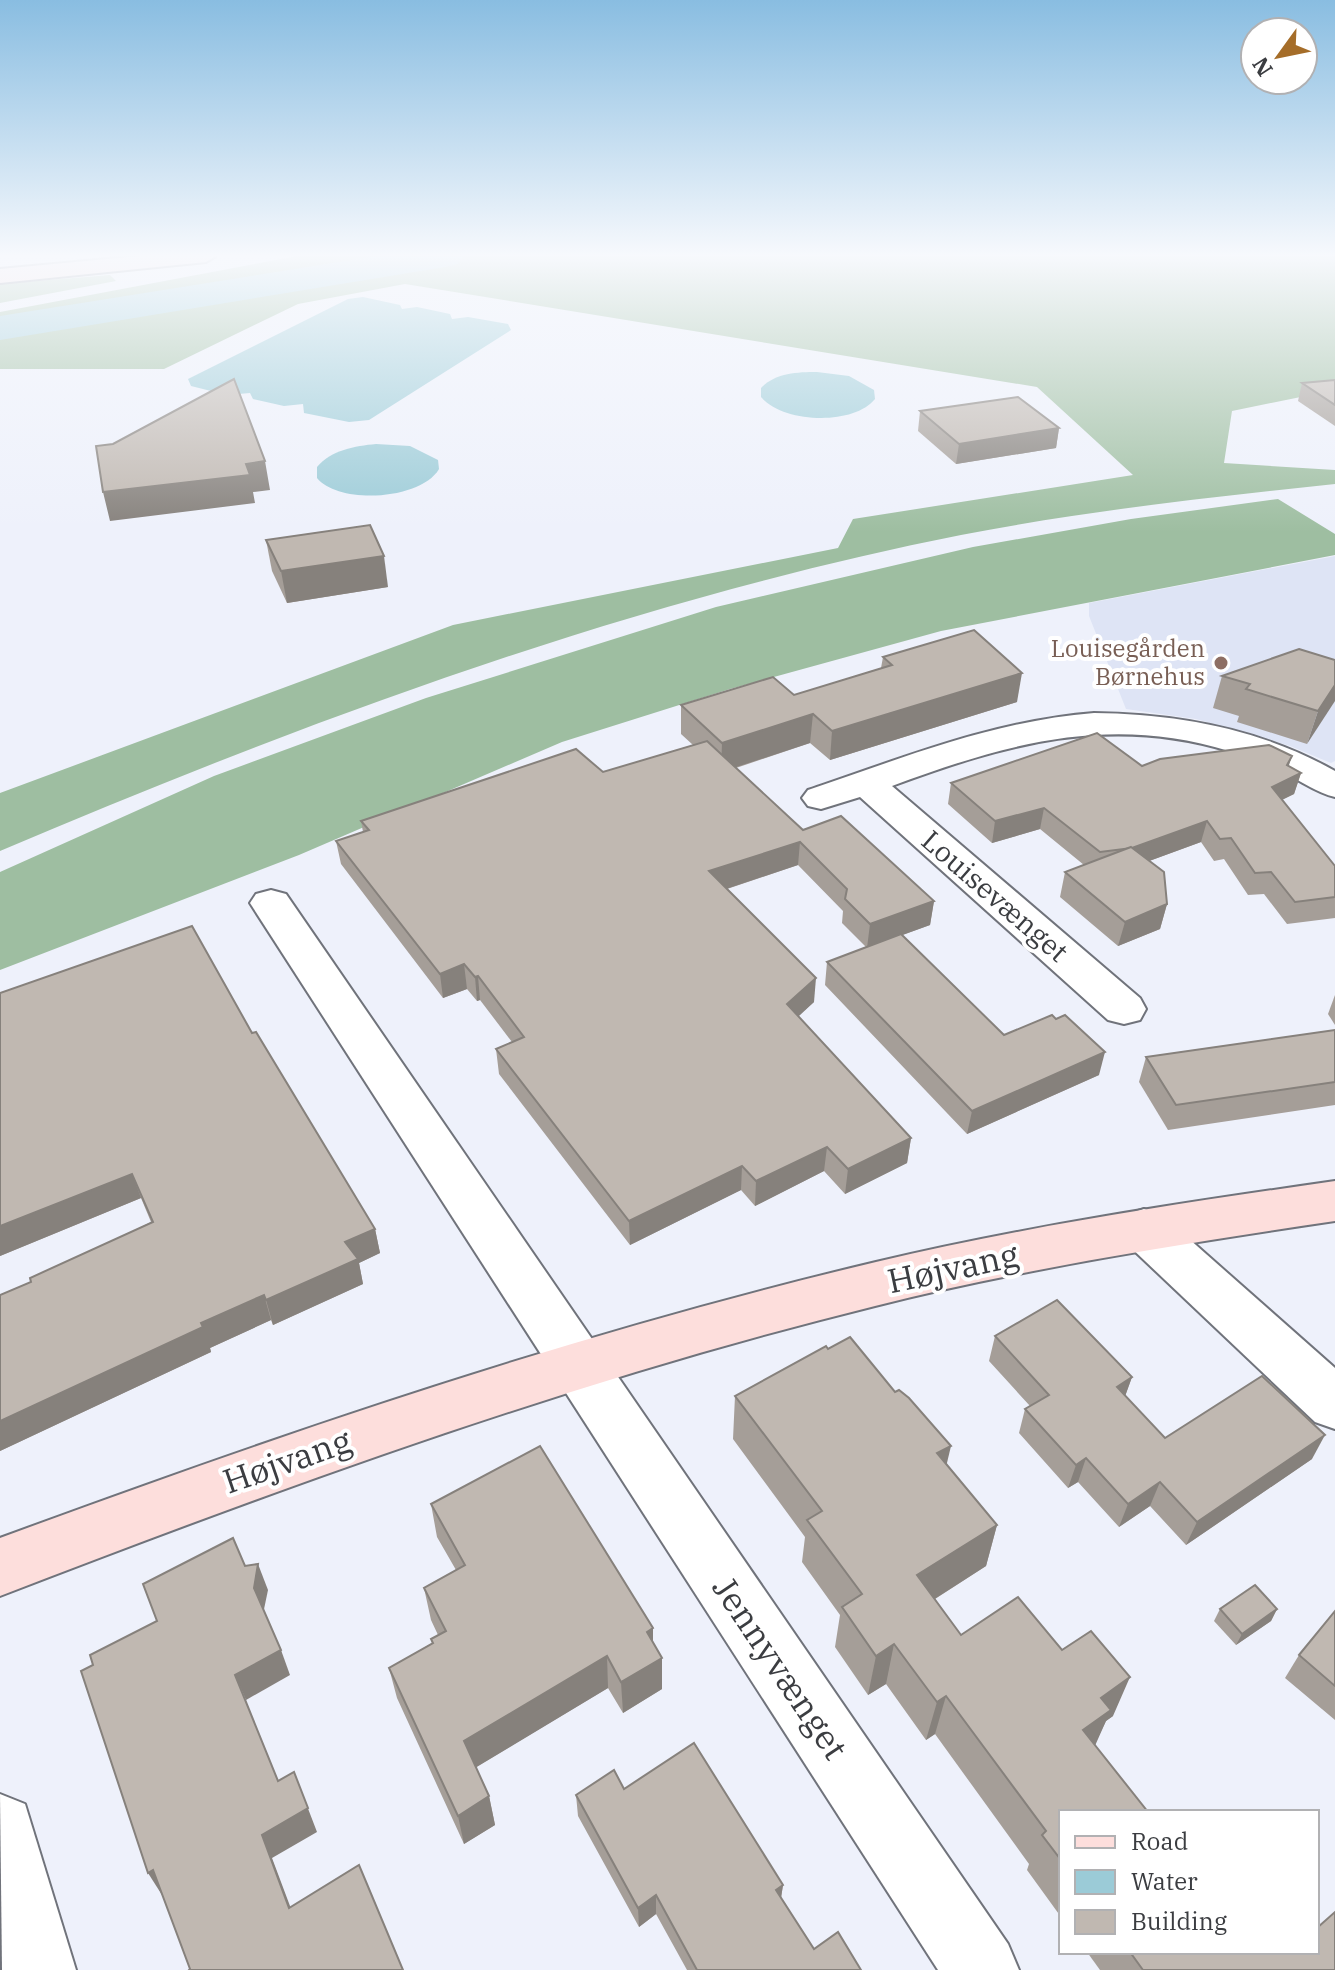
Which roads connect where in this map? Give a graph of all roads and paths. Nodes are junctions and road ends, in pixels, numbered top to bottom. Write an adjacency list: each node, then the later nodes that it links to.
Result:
1 (866, 783): 2 (street); 3 (street); 5 (street, Louisevænget)
2 (1335, 786)
3 (821, 798)
4 (271, 903): 8 (street)
5 (1124, 1009)
6 (1335, 1201): 7 (street, Højvang)
7 (1144, 1229): 8 (street, Højvang); 9 (street)
8 (577, 1366): 10 (street, Højvang); 13 (street, Jennyvænget)
9 (1335, 1404)
10 (0, 1567)
11 (0, 1829): 12 (street)
12 (39, 1970)
13 (982, 1970)

